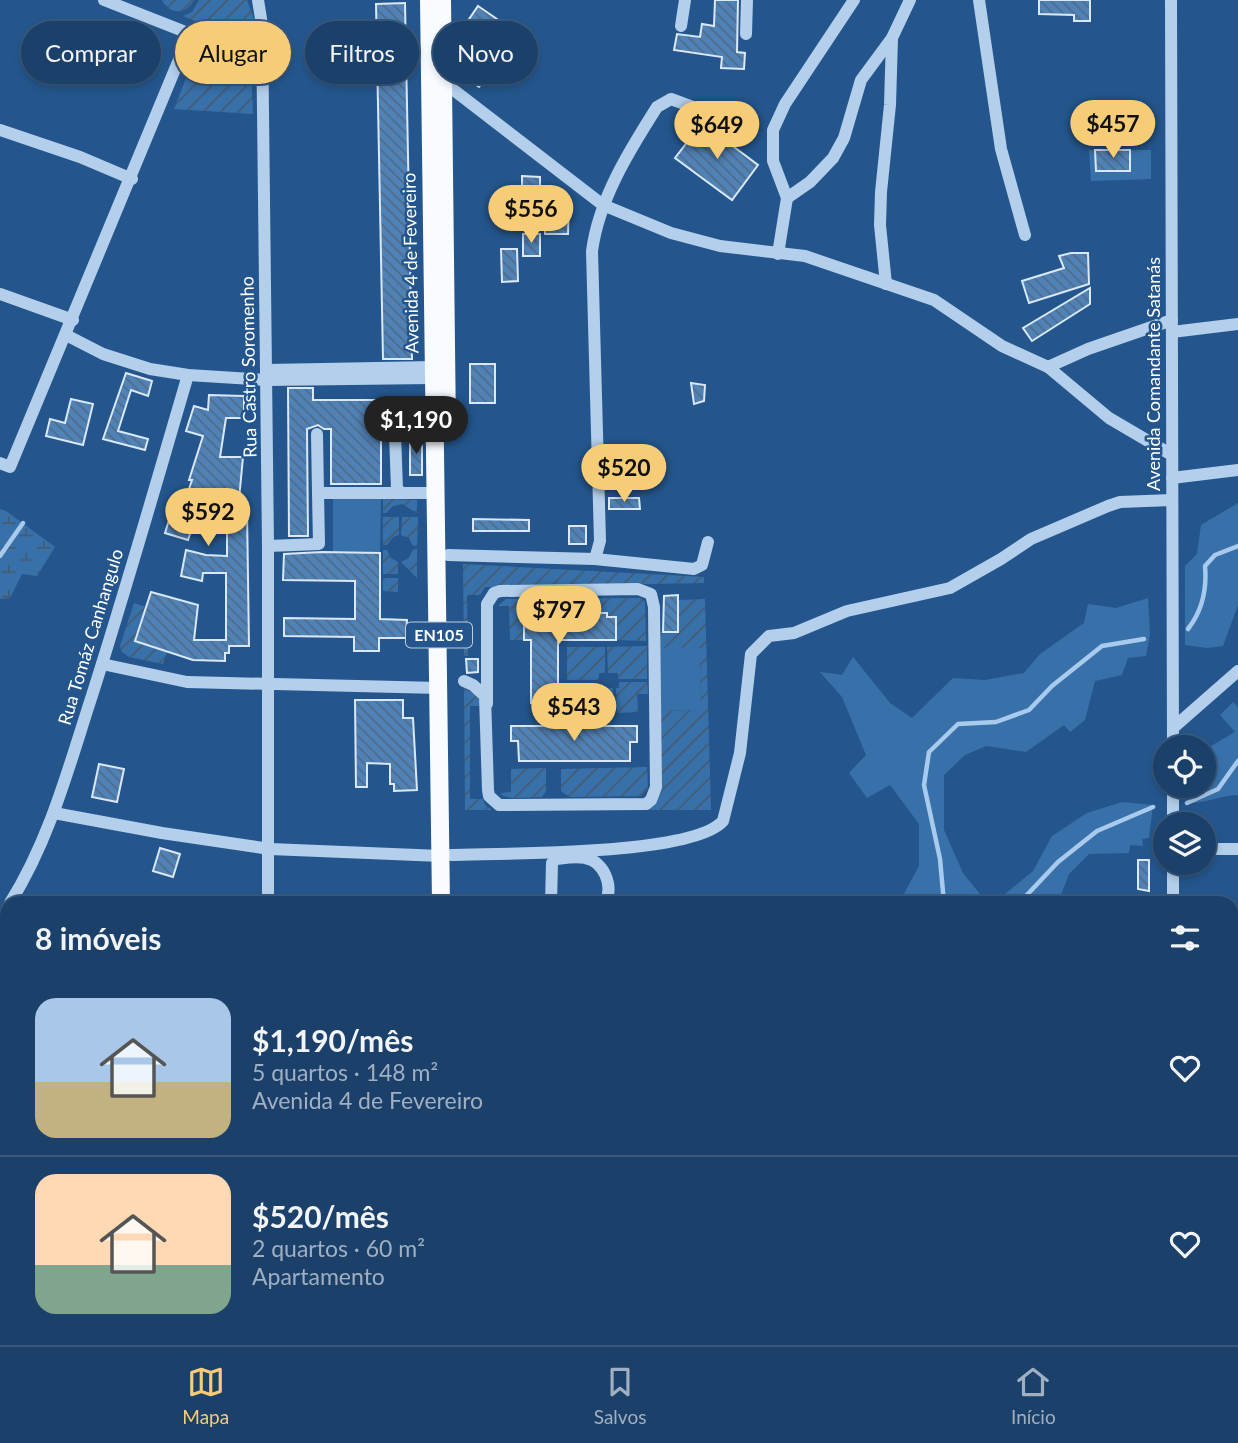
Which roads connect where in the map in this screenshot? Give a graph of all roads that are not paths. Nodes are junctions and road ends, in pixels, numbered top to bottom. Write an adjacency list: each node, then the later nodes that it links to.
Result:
1 (104, 0): 14 (street)
2 (258, 0): 11 (street, Rua Castro Soromenho)
3 (429, 0): 35 (main road, Avenida 4 de Fevereiro / EN105)
4 (442, 0): 12 (main road, Avenida 4 de Fevereiro / EN105)
5 (685, 0): 13 (street)
6 (747, 0): 15 (street)
7 (854, 0): 24 (street)
8 (910, 0): 16 (street)
9 (979, 0): 26 (street)
10 (1171, 0): 32 (street, Avenida Comandante Satanás)
11 (261, 21)
12 (442, 21)
13 (681, 26)
14 (175, 27)
15 (746, 34)
16 (892, 38): 24 (street); 28 (street)
17 (175, 73): 23 (street)
18 (262, 84): 37 (street, Rua Castro Soromenho)
19 (442, 84): 50 (main road, Avenida 4 de Fevereiro / EN105)
20 (446, 84): 25 (street)
21 (720, 117): 25 (street)
22 (0, 130): 23 (street)
23 (132, 179): 30 (street)
24 (788, 198): 27 (street)
25 (603, 205): 27 (street); 51 (street)
26 (1025, 235)
27 (778, 254): 28 (street)
28 (886, 284): 34 (street)
29 (0, 294): 30 (street)
30 (73, 320): 33 (street)
31 (1238, 324): 32 (street)
32 (1172, 326): 34 (street); 40 (street, Avenida Comandante Satanás)
33 (66, 335): 36 (street); 41 (street)
34 (1048, 367): 40 (street)
35 (433, 373): 37 (street); 46 (main road, Avenida 4 de Fevereiro / EN105)
36 (188, 375): 37 (street); 52 (street, Rua Tomáz Canhangulo)
37 (267, 375): 49 (street, Rua Castro Soromenho)
38 (317, 434): 44 (street)
39 (395, 435): 45 (street)
40 (1172, 455): 43 (street, Avenida Comandante Satanás)
41 (0, 463)
42 (1238, 470): 43 (street)
43 (1172, 478): 47 (street, Avenida Comandante Satanás)
44 (318, 493): 45 (street); 49 (street)
45 (401, 493): 46 (street)
46 (436, 493): 55 (main road, Avenida 4 de Fevereiro / EN105)
47 (1172, 500): 58 (street, Avenida Comandante Satanás); 64 (street)
48 (708, 542): 51 (street)
49 (268, 546): 56 (street, Rua Castro Soromenho)
50 (448, 555): 51 (street); 55 (main road, Avenida 4 de Fevereiro / EN105)
51 (595, 559)
52 (102, 664): 56 (street); 60 (street, Rua Tomáz Canhangulo)
53 (487, 669): 55 (street); 57 (street); 57 (street)
54 (1238, 671): 58 (street)
55 (451, 683): 56 (street); 57 (street); 64 (main road, Avenida 4 de Fevereiro / EN105)
56 (268, 686): 61 (street, Rua Castro Soromenho)
57 (487, 704)
58 (1173, 729): 59 (street, Avenida Comandante Satanás)
59 (1173, 735)
60 (54, 813): 61 (street); 66 (street, Rua Tomáz Canhangulo)
61 (270, 849): 64 (street); 67 (street, Rua Castro Soromenho)
62 (1216, 849): 63 (street)
63 (1238, 849)
64 (446, 856): 68 (main road, Avenida 4 de Fevereiro / EN105); 69 (main road, Avenida 4 de Fevereiro / EN105)
65 (1173, 875): 72 (street)
66 (14, 896)
67 (268, 896)
68 (443, 896)
69 (451, 896)
70 (551, 896): 71 (street)
71 (608, 896)
72 (1173, 896)

